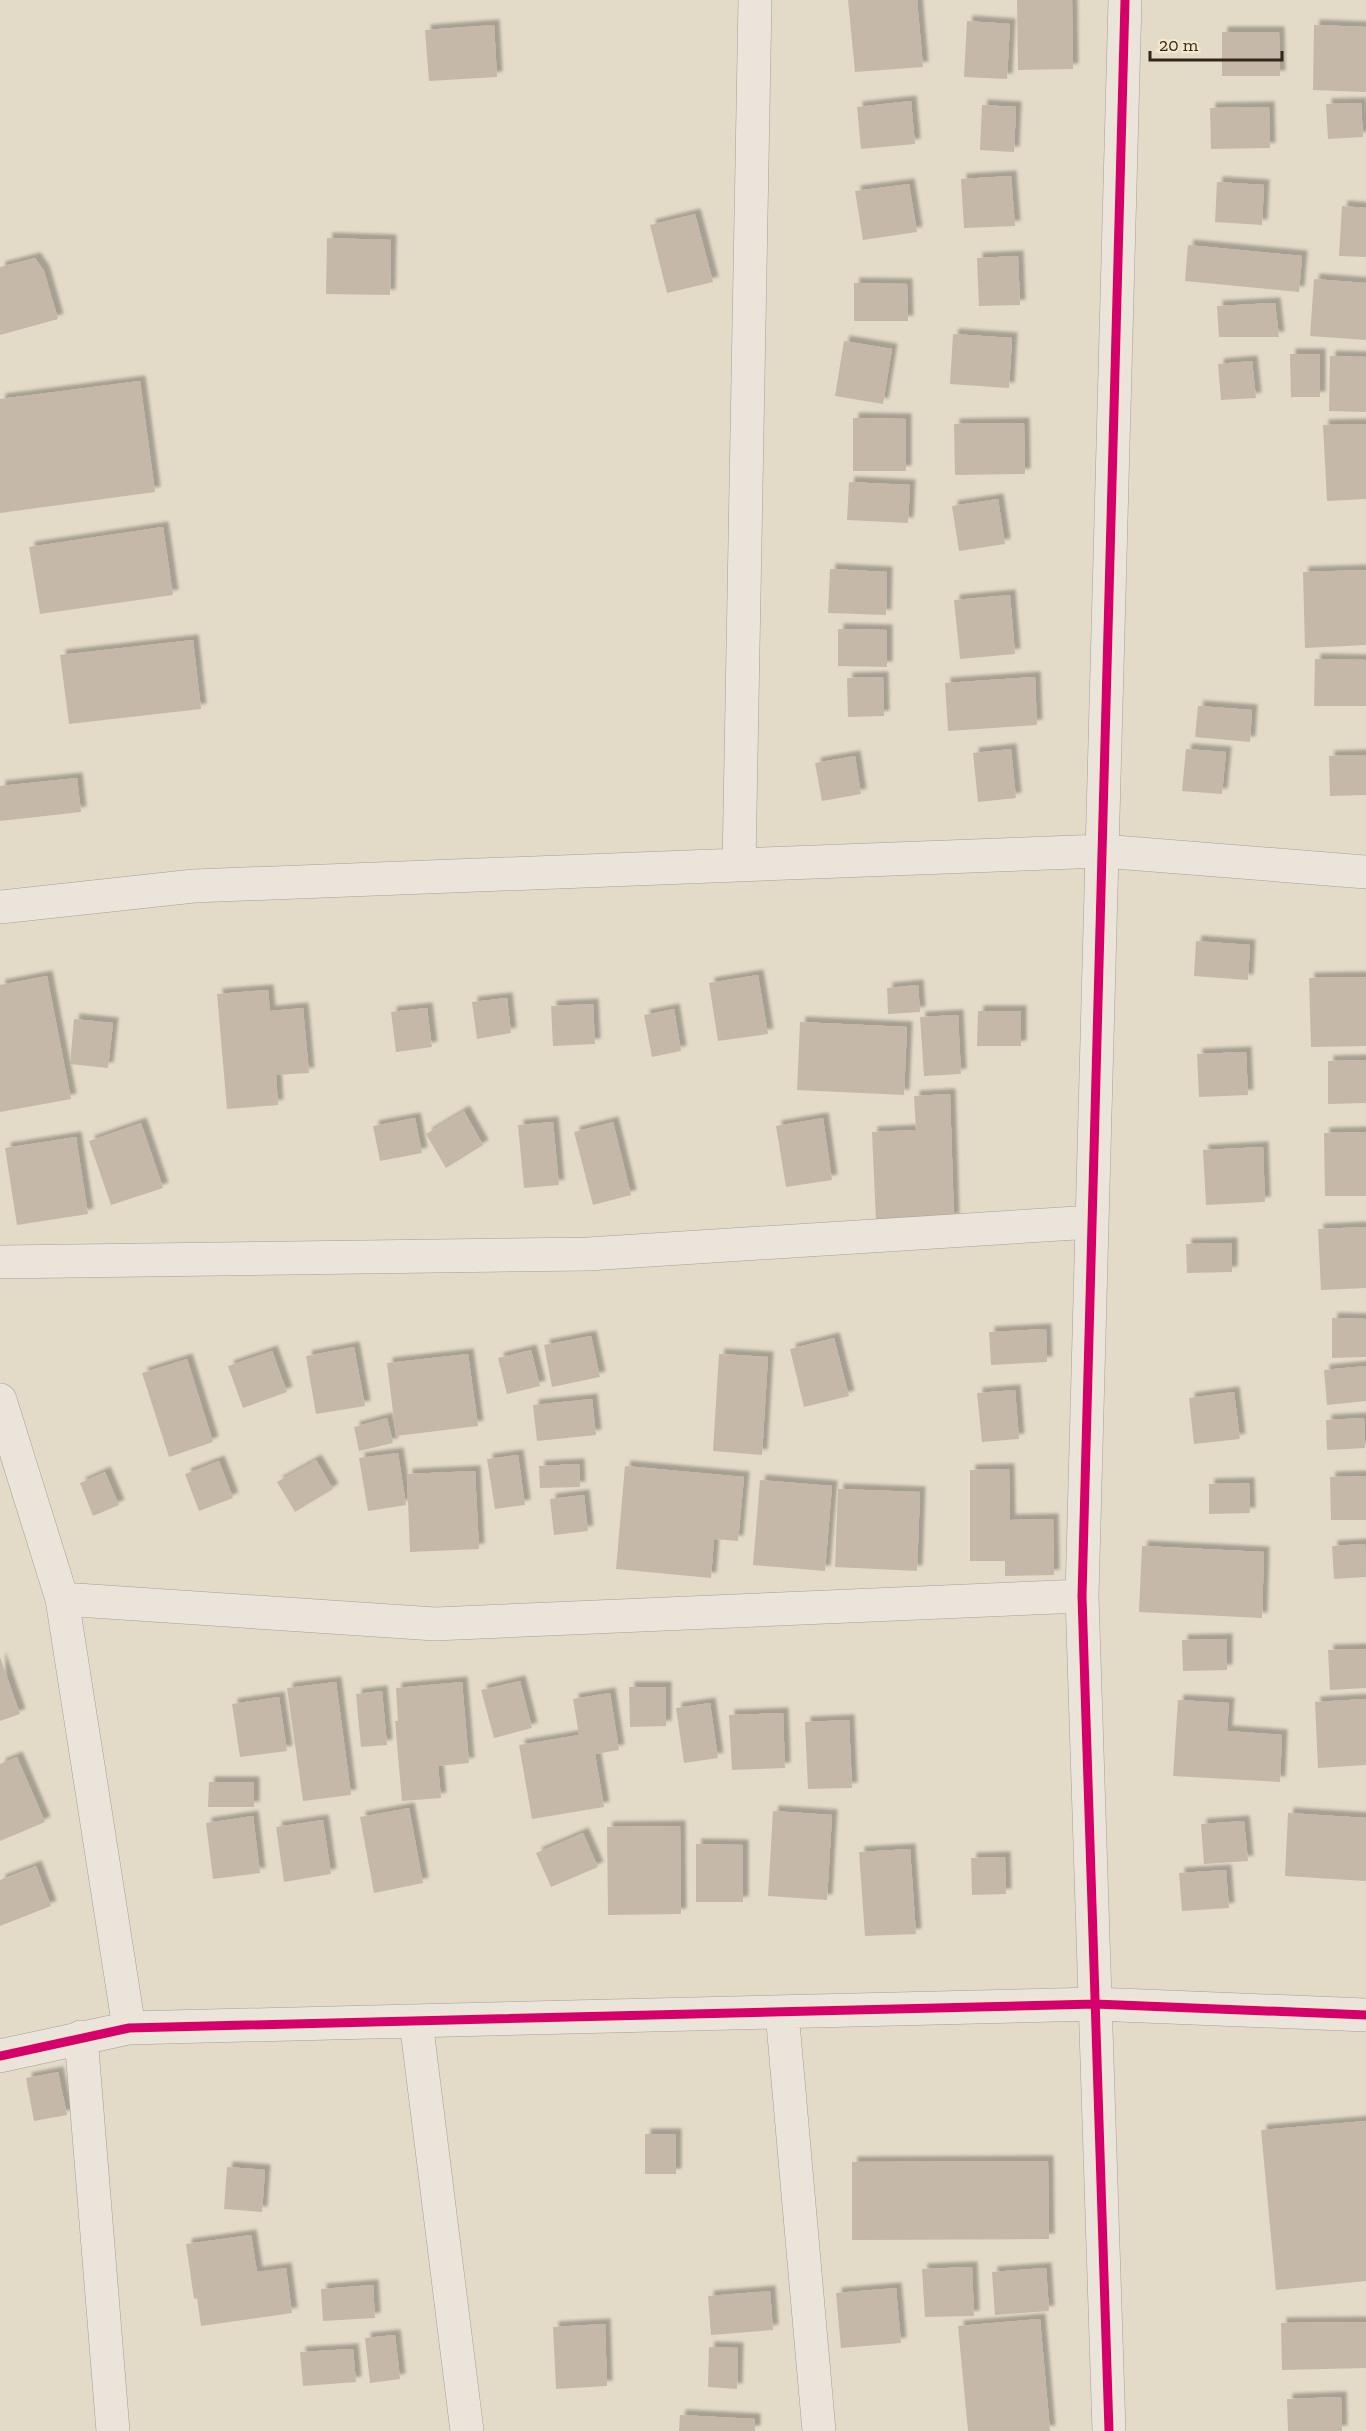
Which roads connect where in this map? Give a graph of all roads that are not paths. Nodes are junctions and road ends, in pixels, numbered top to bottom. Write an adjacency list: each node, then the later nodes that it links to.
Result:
1 (755, 0): 4 (street)
2 (1125, 0): 3 (street)
3 (1102, 851): 4 (street); 5 (street); 7 (street)
4 (739, 865): 6 (street)
5 (1366, 872)
6 (0, 907)
7 (1092, 1222): 8 (street); 10 (street)
8 (0, 1262)
9 (0, 1400): 11 (street)
10 (1082, 1596): 11 (street); 12 (street)
11 (62, 1599): 16 (street)
12 (1095, 2004): 13 (street); 14 (street); 22 (street)
13 (782, 2012): 15 (street); 21 (street)
14 (1366, 2015)
15 (416, 2021): 16 (street); 20 (street)
16 (129, 2028): 17 (street)
17 (81, 2037): 18 (street); 19 (street)
18 (0, 2056)
19 (113, 2431)
20 (467, 2431)
21 (819, 2431)
22 (1108, 2431)

